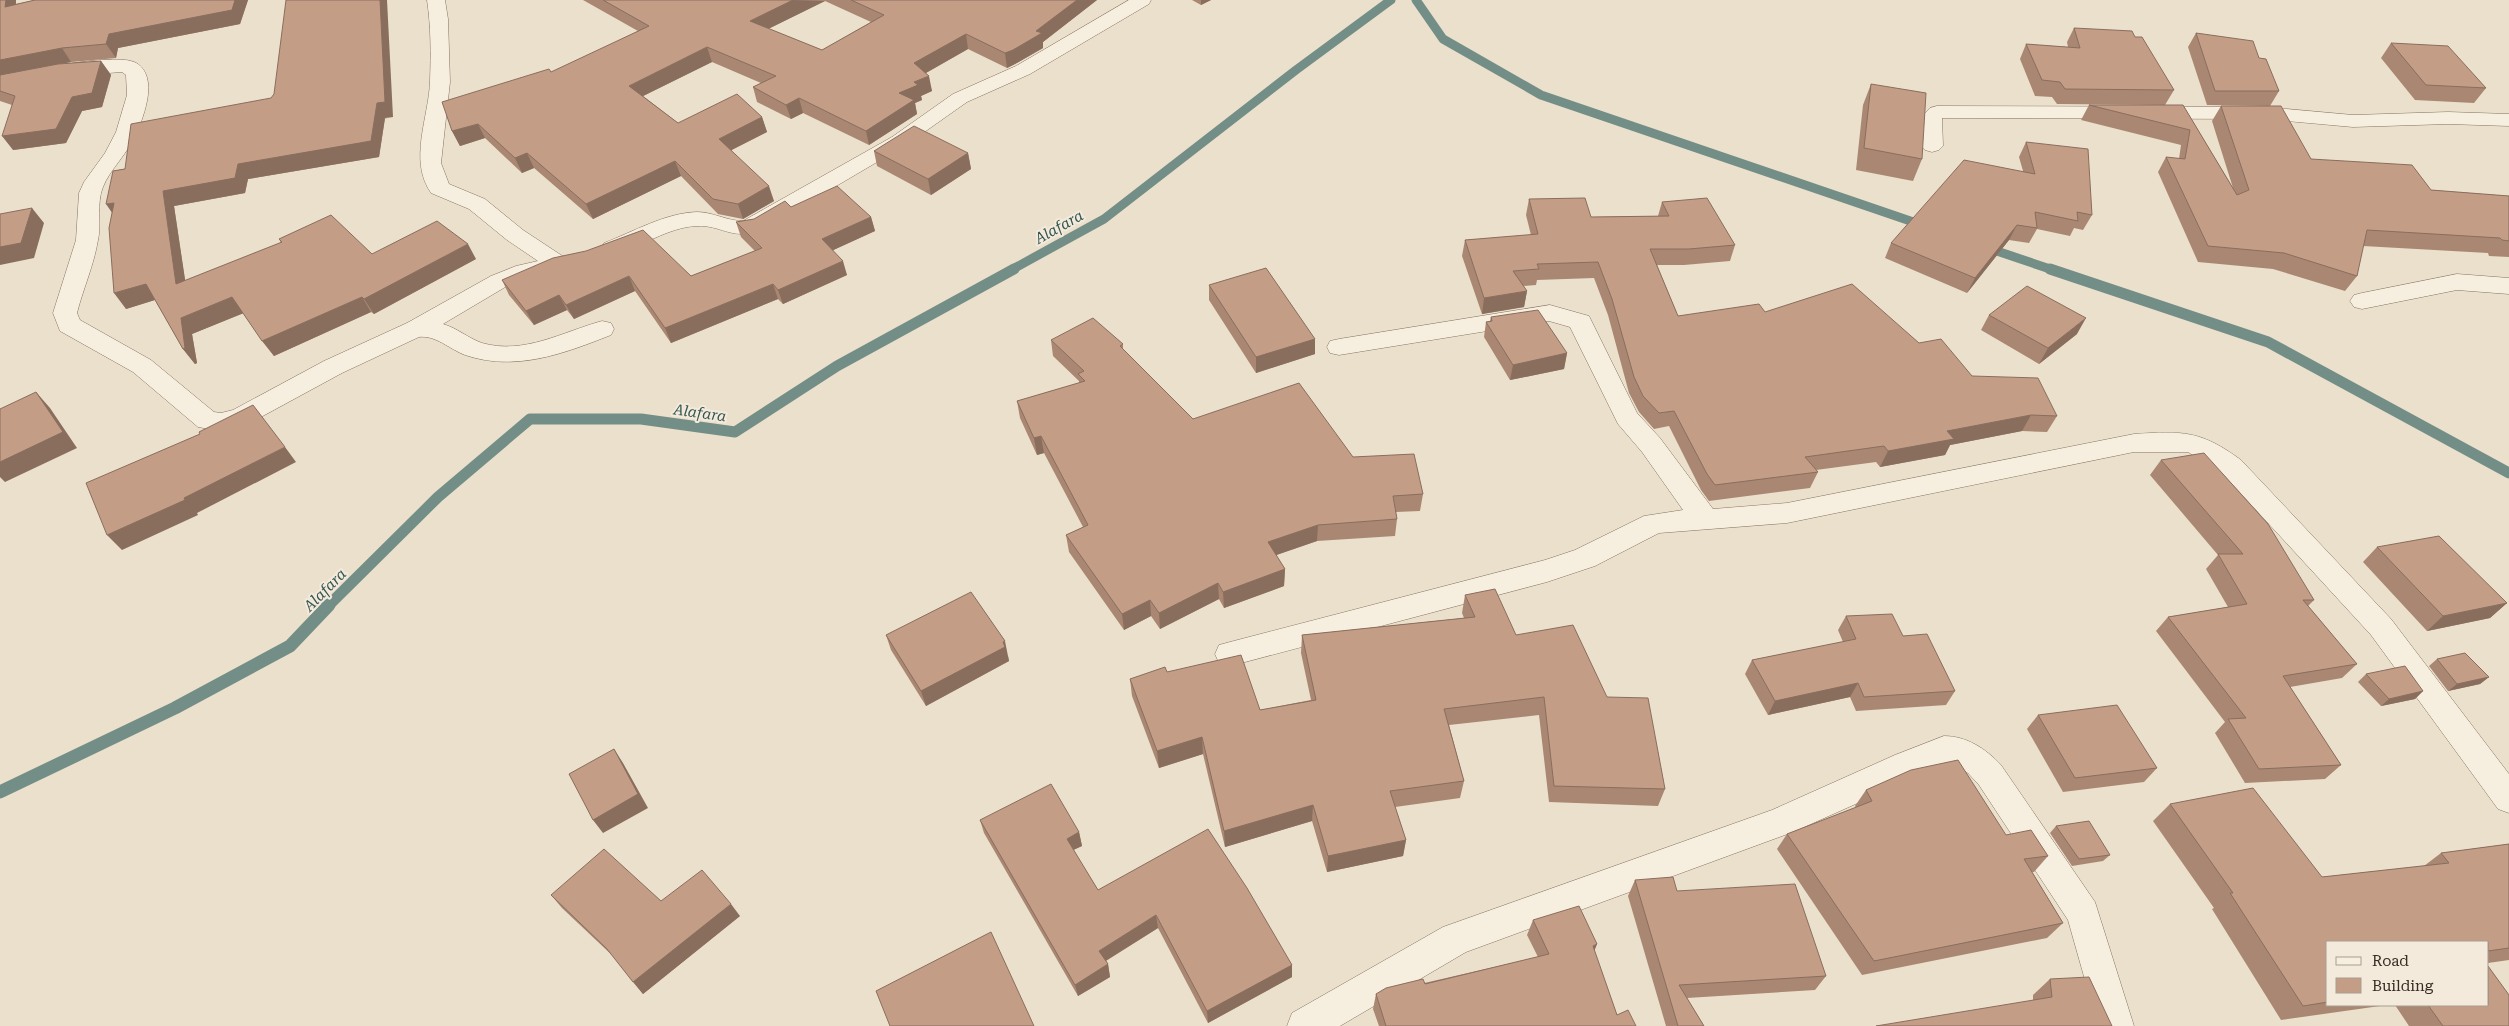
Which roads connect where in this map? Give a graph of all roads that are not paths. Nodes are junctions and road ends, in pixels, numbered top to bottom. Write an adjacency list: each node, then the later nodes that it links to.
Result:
1 (436, 0): 6 (street)
2 (1142, 0): 6 (street)
3 (0, 83): 10 (street)
4 (2509, 120): 5 (street)
5 (1932, 146)
6 (559, 264): 10 (street)
7 (2509, 286): 8 (street)
8 (2362, 301)
9 (602, 328): 10 (street)
10 (416, 329)
11 (1338, 347): 12 (street)
12 (1706, 520): 13 (street); 14 (street)
13 (1230, 654)
14 (2509, 799)
15 (1305, 1026): 16 (street)
16 (2116, 1026)

